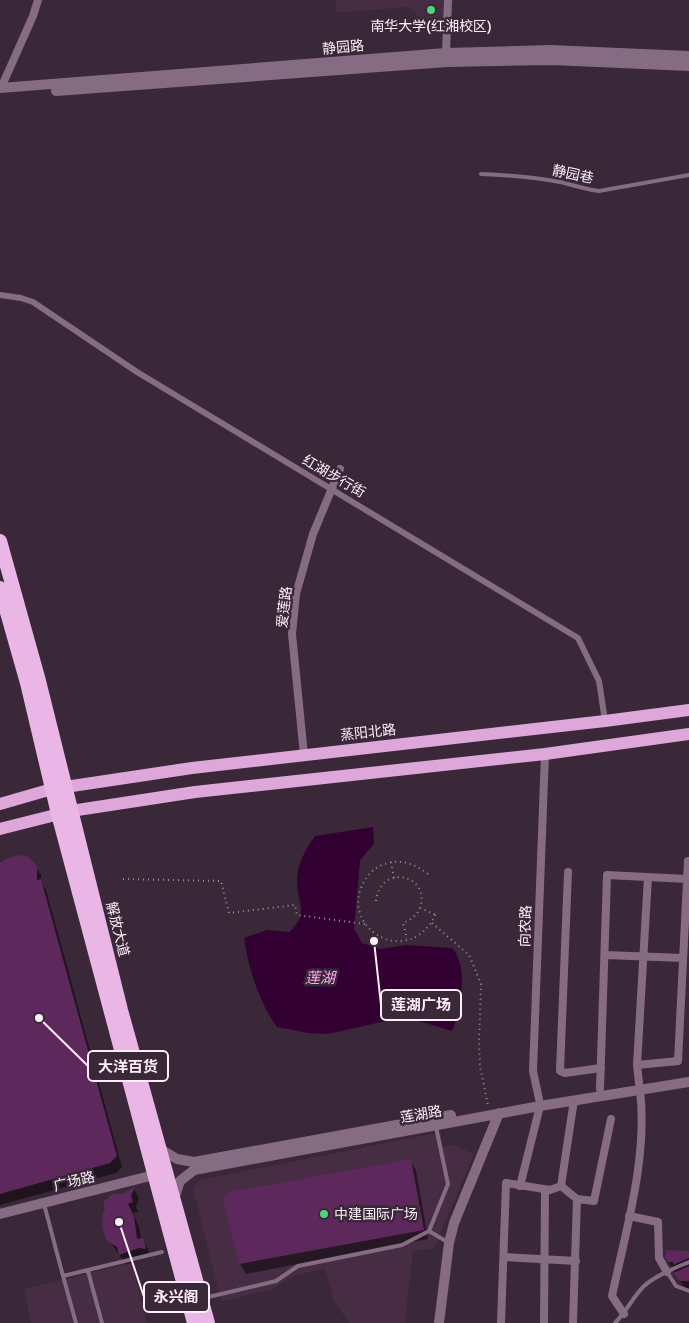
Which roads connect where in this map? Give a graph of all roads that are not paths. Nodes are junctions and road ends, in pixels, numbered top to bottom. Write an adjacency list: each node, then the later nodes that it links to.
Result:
1 (38, 0): 6 (street)
2 (448, 0): 3 (street)
3 (446, 52): 4 (street, 静园路); 6 (street, 静园路)
4 (689, 56)
5 (689, 66): 6 (street, 静园路)
6 (0, 90)
7 (481, 174): 8 (lane, 静园巷)
8 (689, 175)
9 (0, 295): 11 (street, 红湖步行街)
10 (340, 469): 11 (street, 爱莲路)
11 (331, 489): 15 (street, 红湖步行街); 18 (street, 爱莲路)
12 (0, 541): 19 (highway, 解放大道)
13 (0, 588): 19 (highway, 解放大道)
14 (689, 710): 15 (main road, 蒸阳北路)
15 (605, 721): 18 (main road, 蒸阳北路)
16 (689, 734): 17 (main road)
17 (545, 754): 21 (main road); 37 (street, 向农路)
18 (304, 755): 19 (main road, 蒸阳北路)
19 (59, 788): 20 (main road, 蒸阳北路); 21 (highway, 解放大道)
20 (0, 804)
21 (65, 812): 22 (main road); 41 (highway, 解放大道); 42 (highway, 解放大道)
22 (0, 829)
23 (688, 861): 26 (street)
24 (568, 872): 31 (street)
25 (648, 877): 26 (street); 27 (street); 28 (street)
26 (687, 879): 29 (street)
27 (605, 955): 28 (street); 31 (street)
28 (643, 956): 29 (street); 30 (street)
29 (683, 958): 30 (street)
30 (637, 1065): 34 (street)
31 (601, 1068): 35 (street)
32 (689, 1075): 34 (street, 莲湖路)
33 (689, 1082): 34 (street, 莲湖路)
34 (640, 1086): 35 (street, 莲湖路); 36 (street, 莲湖路); 50 (street)
35 (600, 1089): 37 (street, 莲湖路)
36 (574, 1100): 37 (street, 莲湖路); 44 (street)
37 (539, 1102): 38 (street, 莲湖路); 41 (street, 莲湖路); 43 (street)
38 (499, 1113): 40 (street, 莲湖路); 52 (street)
39 (611, 1119): 47 (street)
40 (436, 1125): 46 (street, 莲湖路); 51 (lane)
41 (160, 1149): 46 (highway, 解放大道)
42 (154, 1175): 48 (street, 广场路); 66 (highway, 解放大道)
43 (520, 1186): 45 (street); 54 (street)
44 (561, 1186): 45 (street); 47 (street)
45 (545, 1190): 55 (street)
46 (174, 1199): 62 (highway, 解放大道)
47 (577, 1199): 56 (street)
48 (44, 1203): 49 (street, 广场路); 60 (lane)
49 (0, 1214)
50 (628, 1216): 59 (street); 63 (street)
51 (428, 1231): 52 (lane); 62 (lane)
52 (449, 1243): 68 (street)
53 (162, 1252): 58 (lane)
54 (504, 1257): 55 (street); 69 (street)
55 (545, 1259): 56 (street); 70 (street)
56 (576, 1261): 71 (street)
57 (689, 1262): 59 (lane)
58 (88, 1270): 60 (lane); 65 (lane)
59 (667, 1272): 61 (lane); 63 (lane)
60 (63, 1276): 64 (lane)
61 (689, 1291)
62 (201, 1299): 67 (highway, 解放大道)
63 (624, 1314): 72 (lane)
64 (76, 1323)
65 (102, 1323)
66 (194, 1323)
67 (208, 1323)
68 (439, 1323)
69 (502, 1323)
70 (544, 1323)
71 (573, 1323)
72 (615, 1323)

